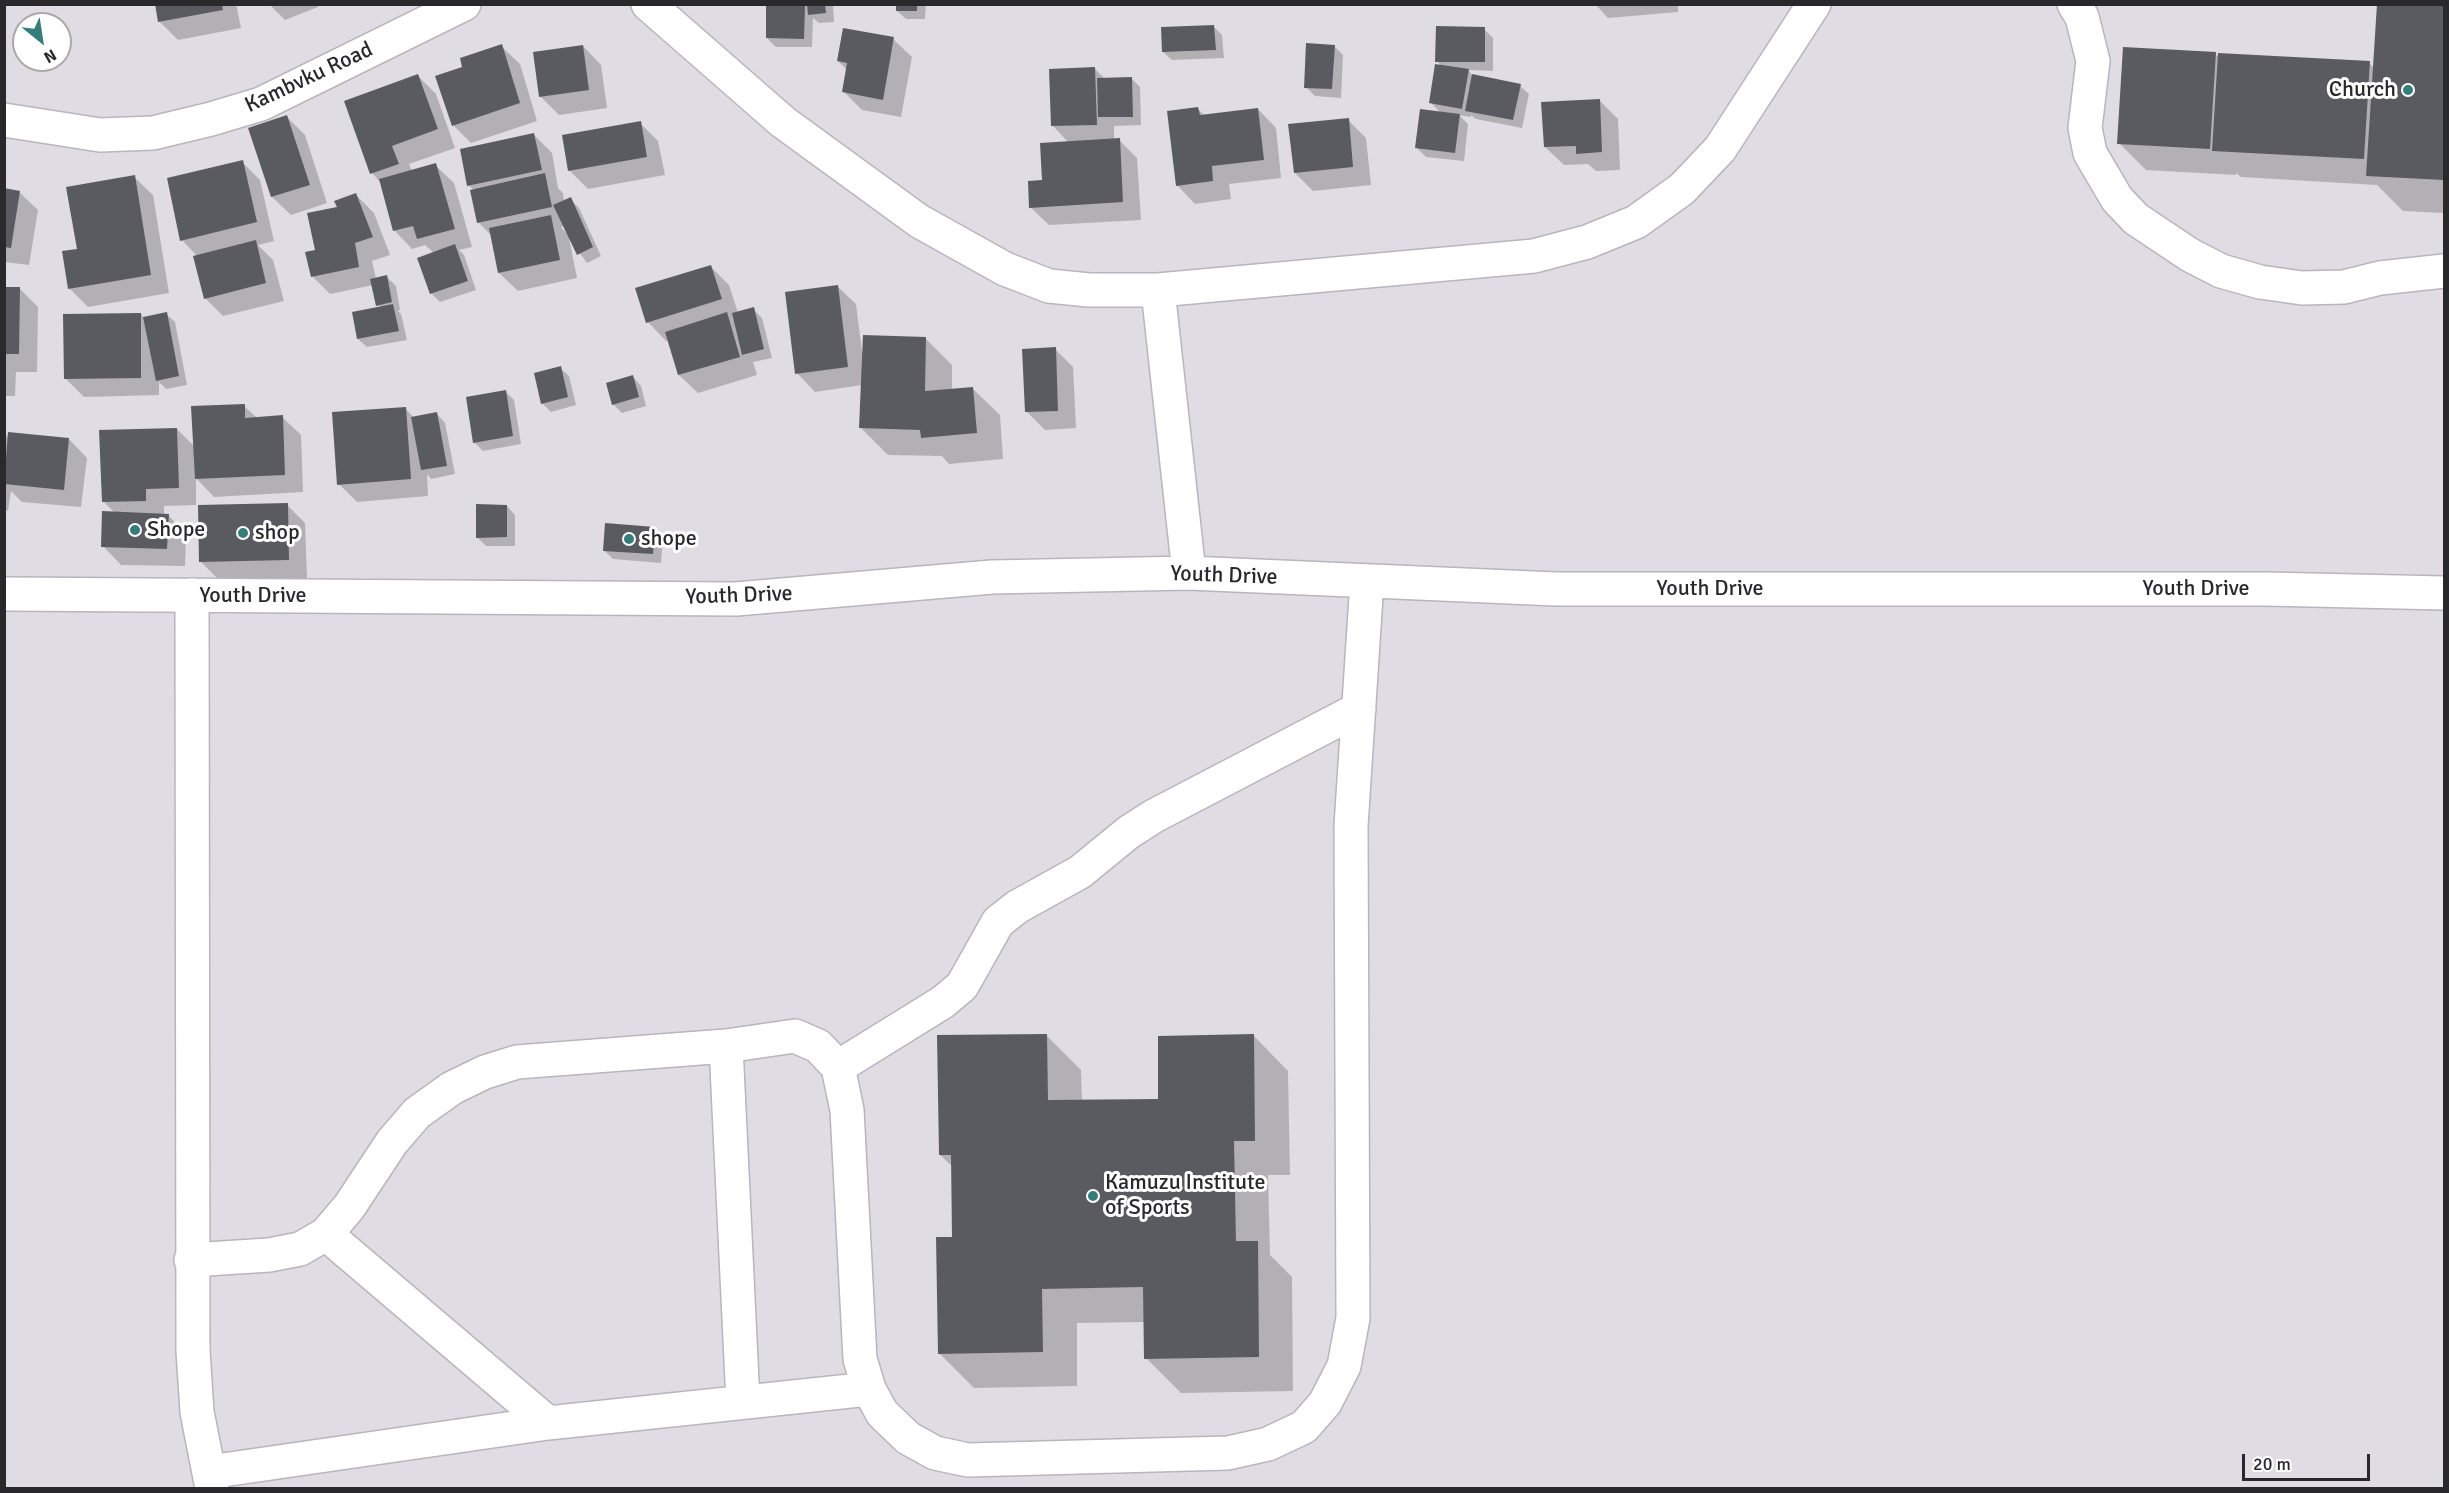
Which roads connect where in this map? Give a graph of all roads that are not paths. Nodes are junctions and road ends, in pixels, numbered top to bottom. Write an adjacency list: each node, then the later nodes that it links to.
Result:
1 (464, 4): 5 (street, Kambvku Road)
2 (648, 4): 7 (street)
3 (1814, 4): 7 (street)
4 (2074, 4): 6 (street)
5 (4, 120)
6 (2445, 271)
7 (1158, 290): 8 (street)
8 (1189, 573): 9 (street, Youth Drive); 12 (street, Youth Drive)
9 (1367, 581): 10 (street, Youth Drive); 13 (street)
10 (2445, 593)
11 (4, 594): 12 (street, Youth Drive)
12 (192, 595): 17 (street)
13 (1359, 709): 15 (street); 18 (street)
14 (726, 1046): 15 (street); 16 (street); 19 (street)
15 (838, 1067): 18 (street)
16 (326, 1234): 17 (street); 20 (street)
17 (191, 1260): 21 (street)
18 (869, 1389): 19 (street)
19 (743, 1402): 20 (street)
20 (548, 1423): 21 (street)
21 (211, 1480)

